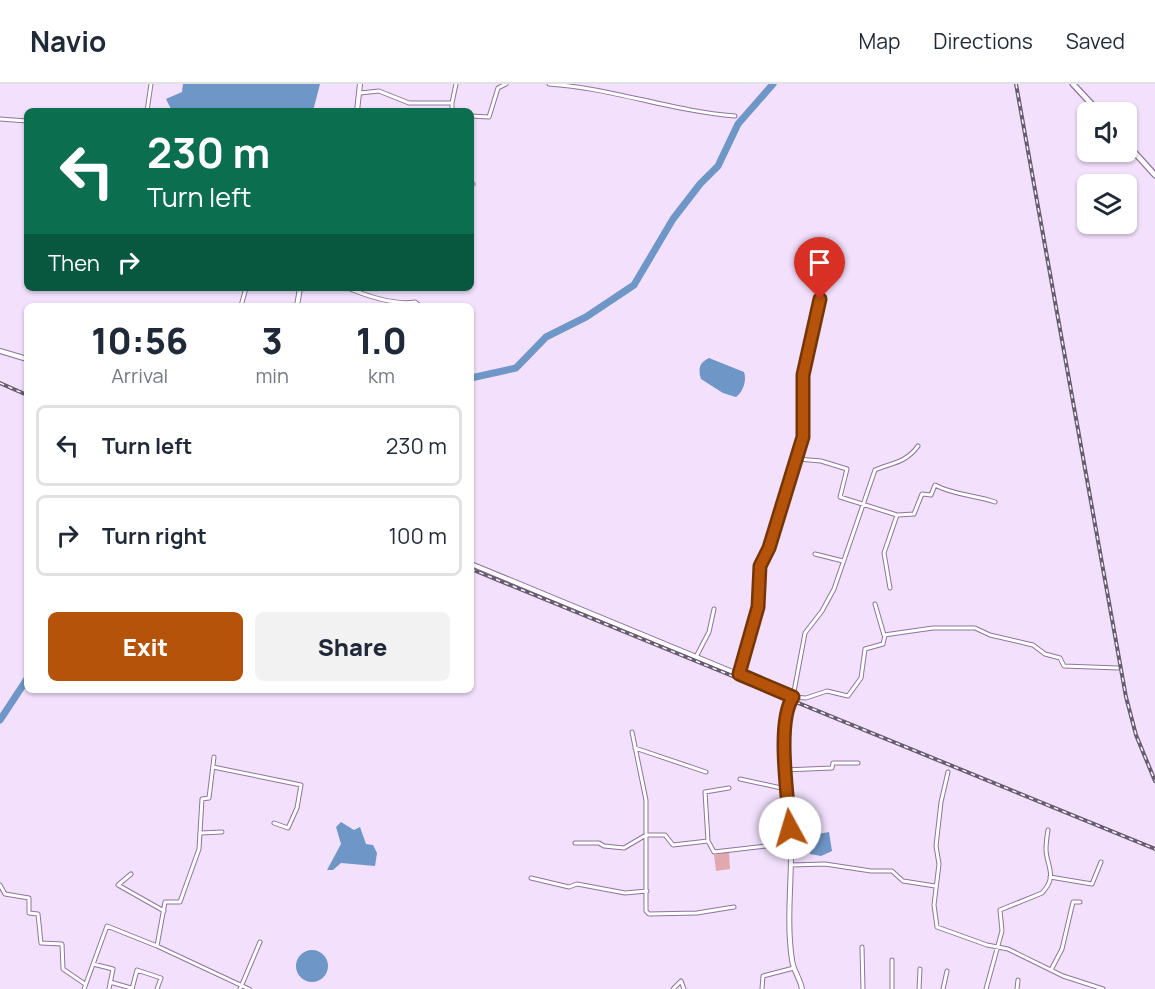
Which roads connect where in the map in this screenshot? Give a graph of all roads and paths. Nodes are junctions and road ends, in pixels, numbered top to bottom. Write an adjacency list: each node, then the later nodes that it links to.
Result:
1 (152, 84): 10 (street)
2 (360, 84): 7 (street)
3 (456, 84): 9 (street)
4 (506, 84): 13 (street)
5 (549, 84): 14 (street)
6 (1073, 84): 8 (main road)
7 (360, 93): 9 (street); 11 (street)
8 (1090, 102)
9 (452, 103): 12 (street)
10 (148, 108)
11 (358, 108)
12 (452, 108)
13 (474, 116)
14 (735, 116)
15 (0, 119): 16 (street)
16 (24, 121)
17 (1137, 155): 18 (main road)
18 (1155, 175)
19 (823, 264): 25 (street)
20 (360, 291): 21 (street)
21 (391, 303)
22 (0, 351): 23 (street)
23 (24, 358)
24 (918, 446): 27 (street)
25 (798, 459): 27 (street); 38 (street)
26 (995, 502): 28 (street)
27 (862, 505): 28 (street); 30 (street)
28 (897, 515): 32 (street)
29 (815, 554): 30 (street)
30 (843, 561): 39 (street)
31 (474, 565): 36 (street)
32 (890, 588)
33 (875, 604): 35 (street)
34 (714, 609): 36 (street)
35 (885, 635): 37 (street); 39 (street)
36 (697, 655): 38 (street)
37 (1118, 668)
38 (739, 674): 39 (street)
39 (793, 697): 45 (street)
40 (632, 732): 41 (street)
41 (635, 748): 46 (street); 55 (street)
42 (214, 757): 44 (street)
43 (858, 763): 45 (street)
44 (213, 767): 51 (street); 54 (street)
45 (784, 770): 50 (street)
46 (706, 772)
47 (948, 772): 65 (street)
48 (740, 779): 50 (street)
49 (729, 788): 56 (street)
50 (786, 789): 58 (street)
51 (274, 823)
52 (1048, 830): 62 (street)
53 (222, 831): 54 (street)
54 (201, 833): 69 (street)
55 (646, 836): 56 (street); 57 (street); 66 (street)
56 (708, 841): 58 (street)
57 (575, 843)
58 (791, 843): 60 (street)
59 (1101, 862): 62 (street)
60 (789, 865): 65 (street); 76 (street)
61 (131, 874): 69 (street)
62 (1050, 877): 73 (street)
63 (531, 878): 66 (street)
64 (0, 885): 82 (street)
65 (936, 886): 73 (street)
66 (646, 891): 68 (street)
67 (1080, 902): 78 (street)
68 (734, 907)
69 (164, 911): 71 (street)
70 (260, 942): 83 (street)
71 (157, 946): 75 (street); 83 (street)
72 (862, 947): 92 (street)
73 (998, 948): 78 (street); 96 (street)
74 (892, 960): 93 (street)
75 (93, 964): 81 (street); 82 (street)
76 (794, 968): 90 (street); 91 (street)
77 (920, 969): 94 (street)
78 (1051, 970): 98 (street)
79 (947, 971): 95 (street)
80 (1018, 980): 97 (street)
81 (110, 982): 84 (street); 85 (street)
82 (84, 987)
83 (241, 987): 87 (street)
84 (109, 989)
85 (132, 989): 86 (street)
86 (157, 989)
87 (249, 989)
88 (673, 989): 89 (street)
89 (684, 989)
90 (762, 989)
91 (802, 989)
92 (863, 989)
93 (892, 989)
94 (919, 989)
95 (943, 989)
96 (986, 989)
97 (1017, 989)
98 (1103, 989)

